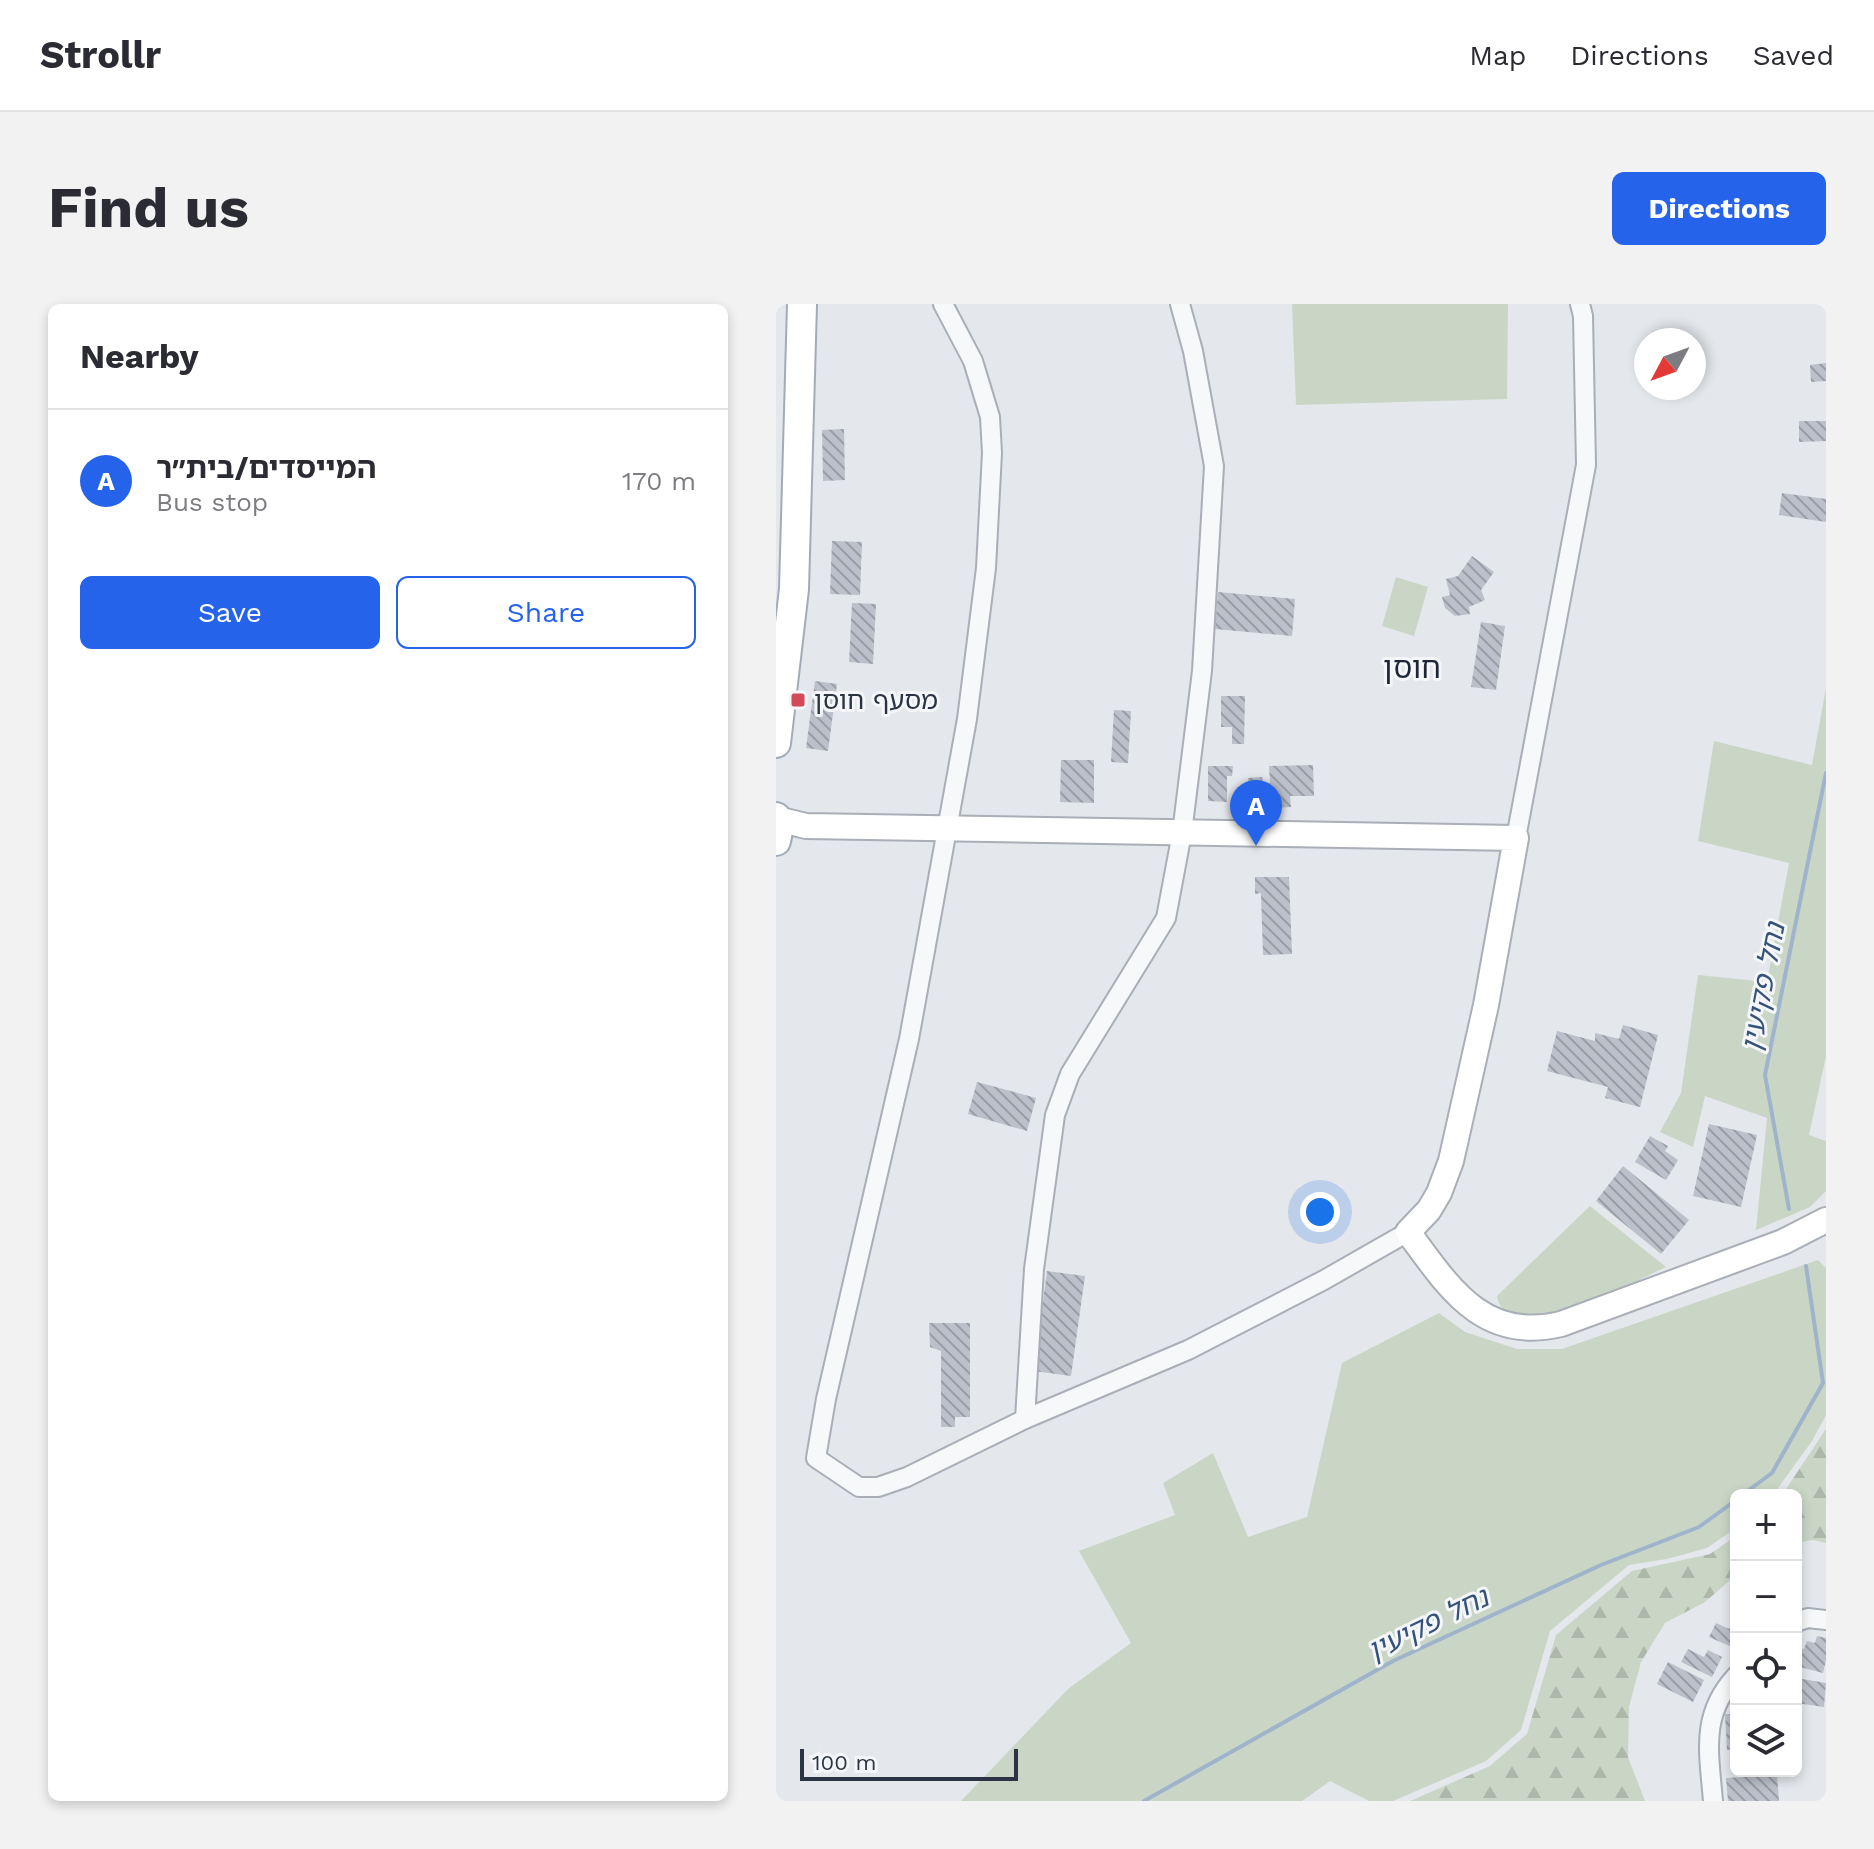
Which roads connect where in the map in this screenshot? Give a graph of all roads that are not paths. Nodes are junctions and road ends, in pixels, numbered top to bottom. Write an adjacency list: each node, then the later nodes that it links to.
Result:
1 (790, 304): 6 (main road)
2 (802, 304): 7 (main road)
3 (943, 304): 10 (street)
4 (1180, 304): 11 (street)
5 (1580, 304): 12 (street)
6 (776, 643)
7 (776, 743)
8 (776, 818): 9 (street); 13 (main road)
9 (806, 826): 10 (street); 13 (street)
10 (947, 828): 11 (street); 16 (street)
11 (1182, 833): 12 (street); 16 (street)
12 (1516, 838): 15 (street)
13 (776, 840)
14 (1826, 1220): 15 (street)
15 (1408, 1232): 16 (street)
16 (1025, 1419)
17 (1802, 1620): 18 (street)
18 (1826, 1620)
19 (1730, 1685): 20 (street)
20 (1713, 1801)

